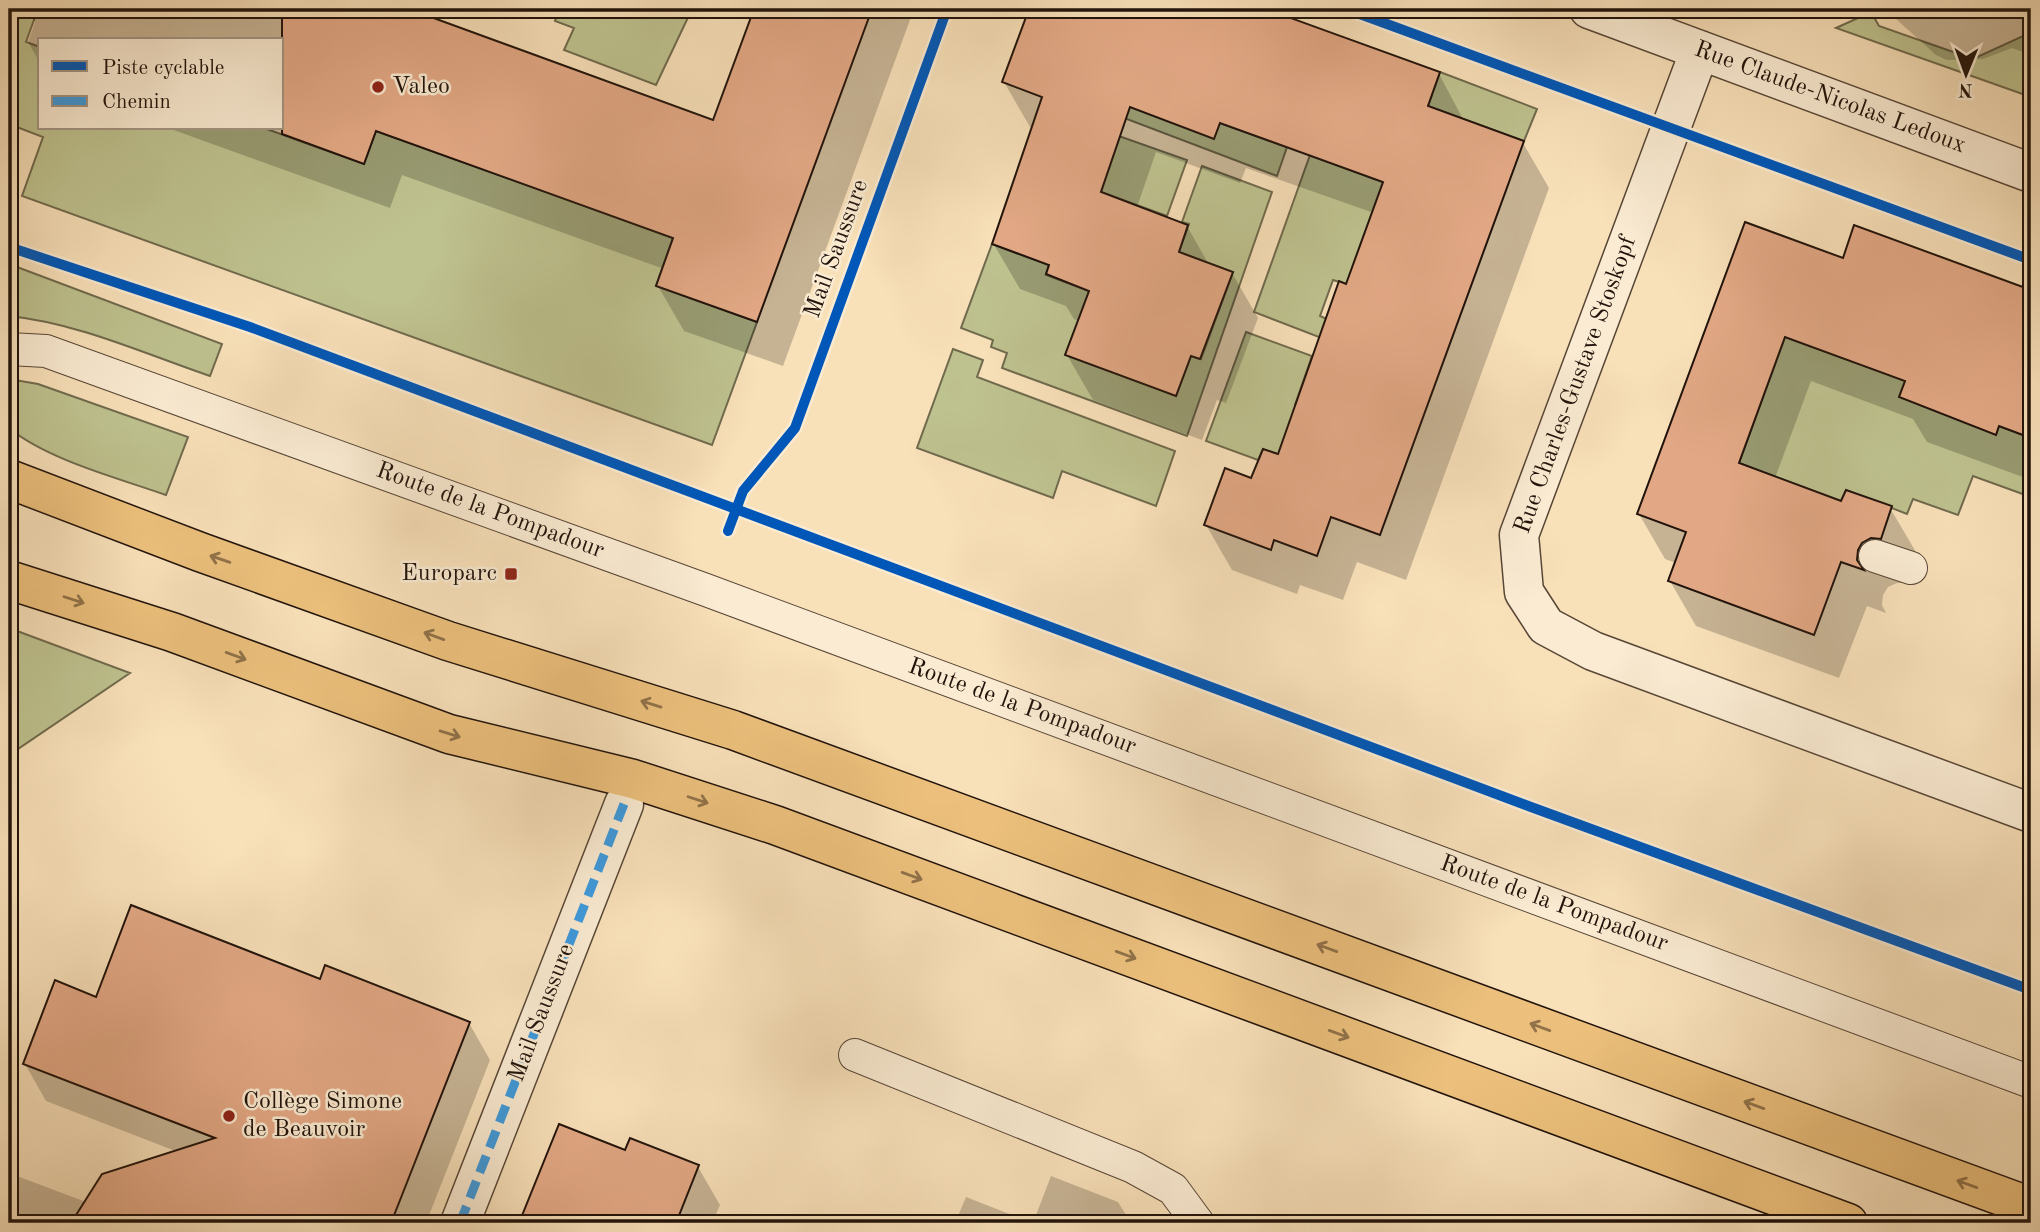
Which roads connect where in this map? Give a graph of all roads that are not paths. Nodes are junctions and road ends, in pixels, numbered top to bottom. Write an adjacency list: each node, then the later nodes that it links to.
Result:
1 (1589, 9): 2 (street, Rue Claude-Nicolas Ledoux)
2 (1700, 50): 3 (street, Rue Claude-Nicolas Ledoux); 10 (street, Rue Charles-Gustave Stoskopf)
3 (2031, 173)
4 (9, 349): 12 (lane, Route de la Pompadour)
5 (9, 479): 13 (main road, one-way to 5)
6 (1875, 556): 7 (lane)
7 (1911, 568)
8 (9, 580): 16 (main road, one-way to 16)
9 (624, 804): 14 (street, Mail Saussure)
10 (2031, 813)
11 (855, 1055): 15 (lane)
12 (2031, 1082)
13 (2031, 1207)
14 (460, 1223)
15 (1198, 1223)
16 (1848, 1223)

